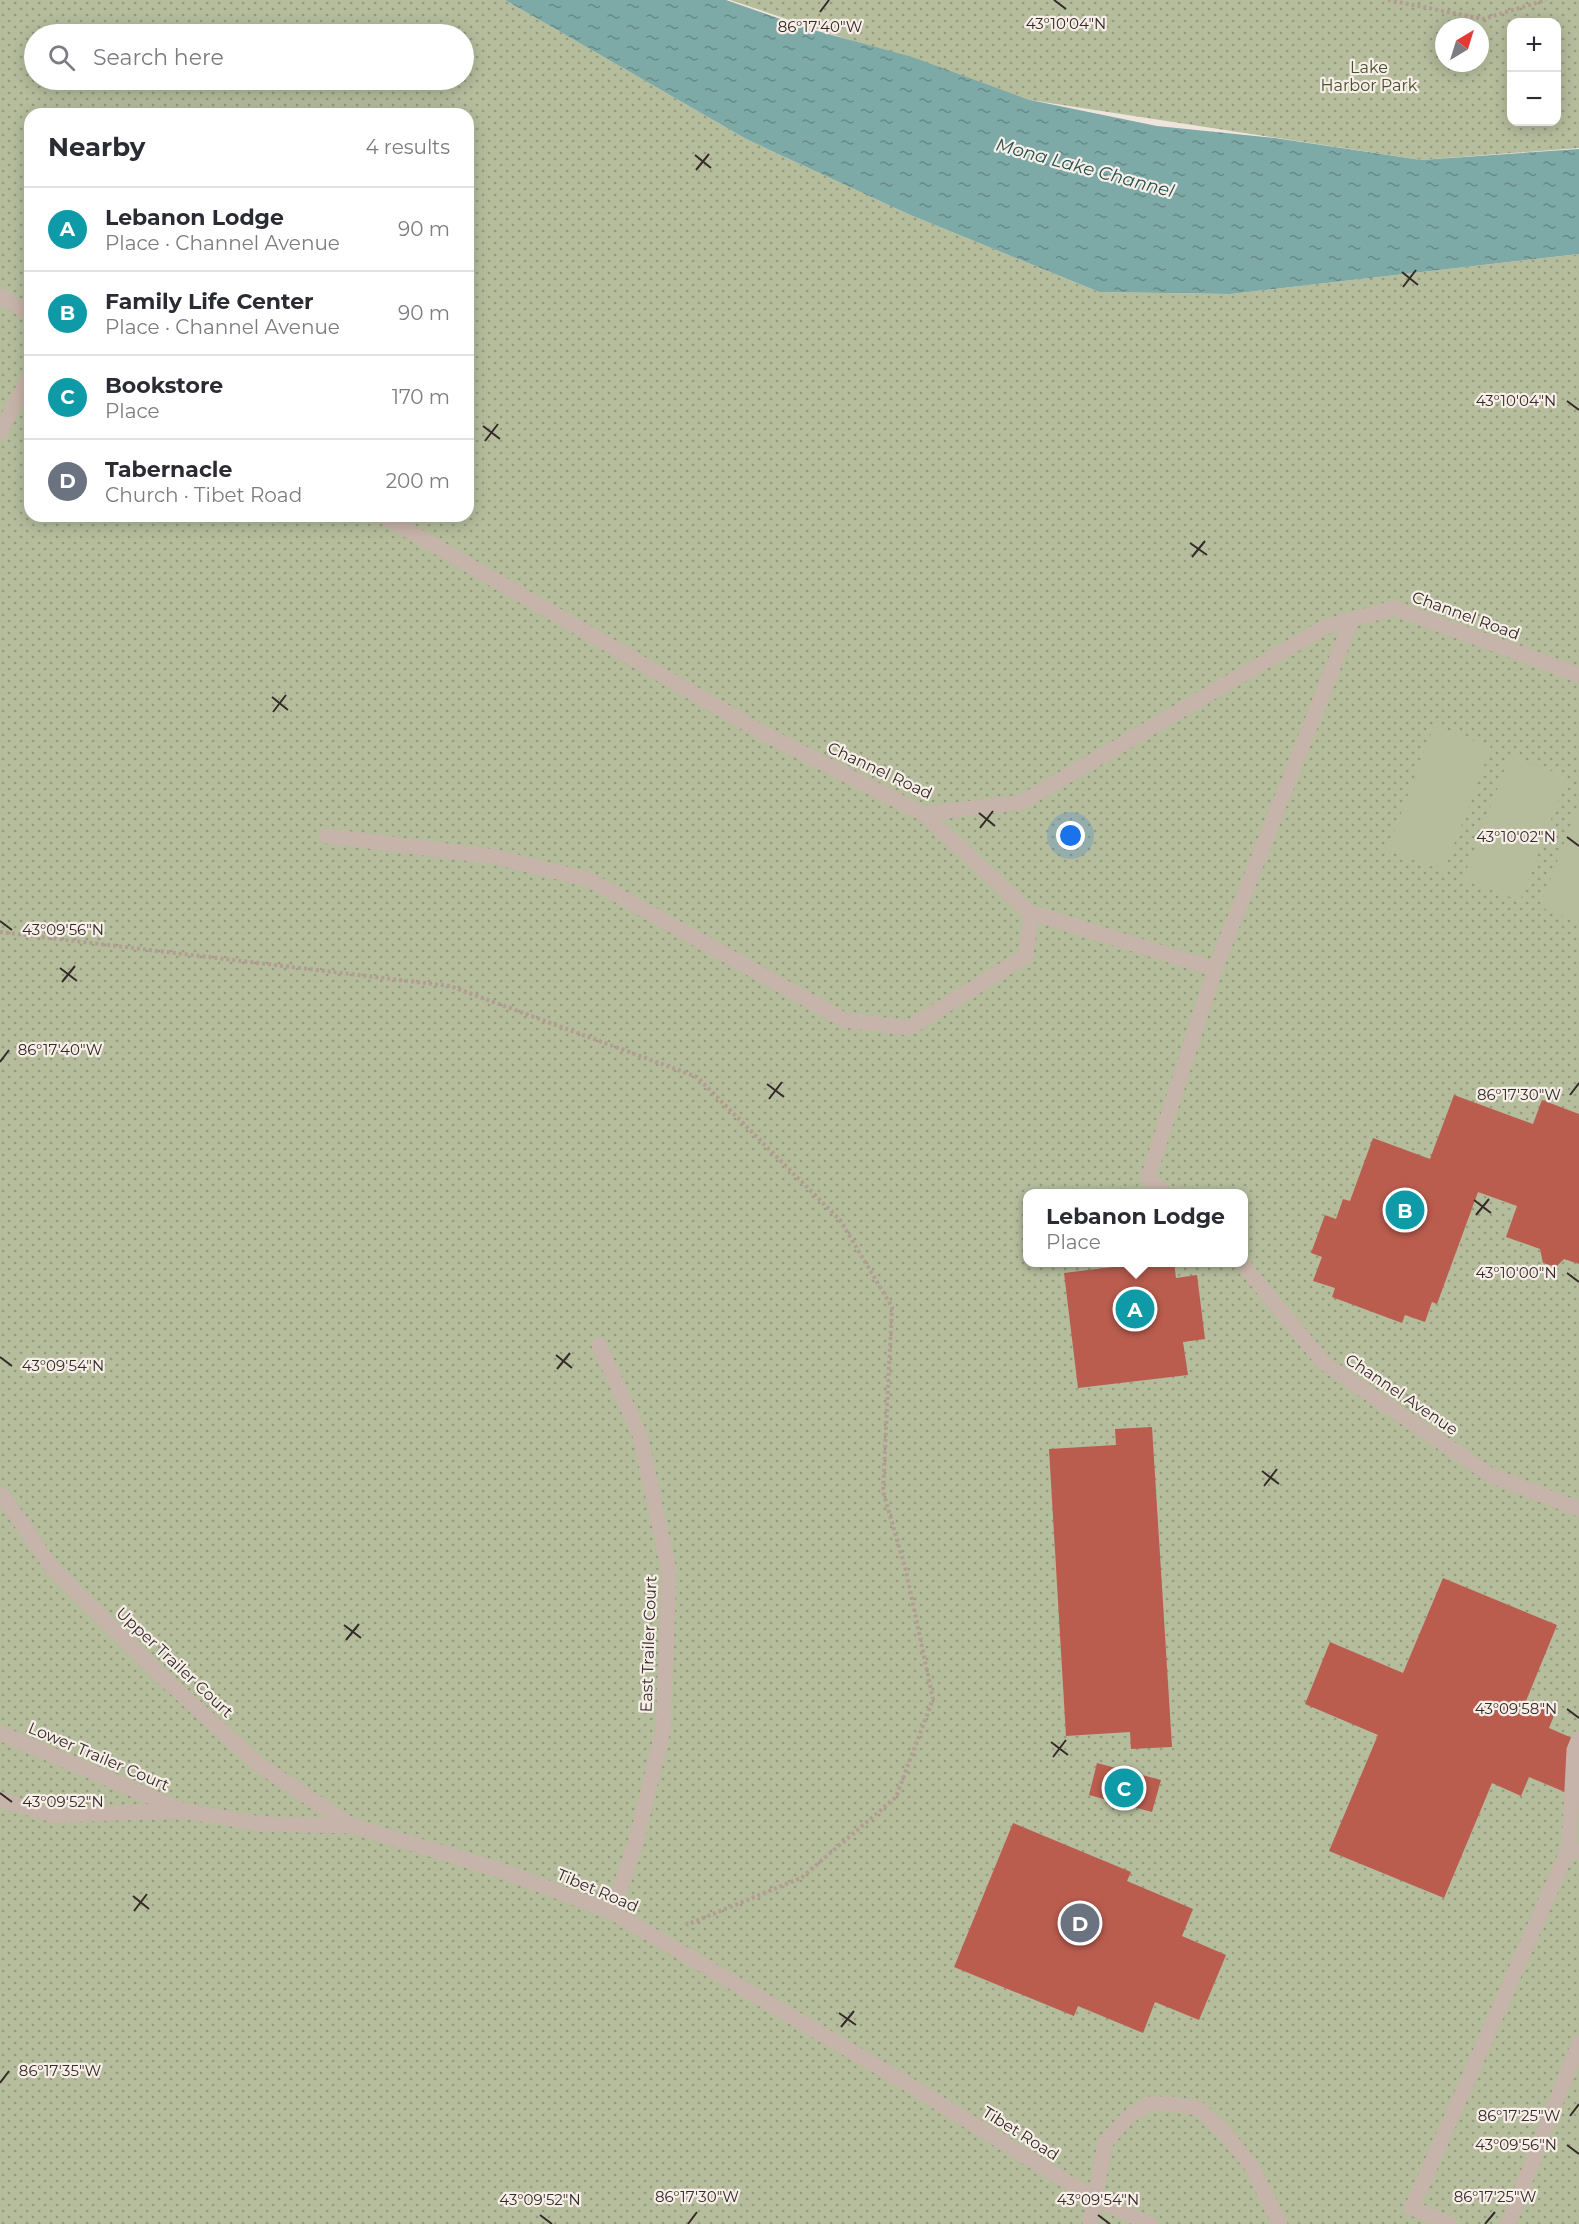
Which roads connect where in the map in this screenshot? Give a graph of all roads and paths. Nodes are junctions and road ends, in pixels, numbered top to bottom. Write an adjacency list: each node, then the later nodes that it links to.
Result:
1 (1388, 0): 2 (path)
2 (1546, 0)
3 (0, 297): 4 (street)
4 (24, 311)
5 (24, 387): 6 (street)
6 (0, 432)
7 (394, 522): 10 (street, Channel Road)
8 (1352, 619): 9 (street, Channel Road); 10 (street, Channel Road); 14 (street)
9 (1579, 675)
10 (924, 814): 12 (street)
11 (327, 836): 12 (street)
12 (1031, 913): 14 (street)
13 (0, 932): 27 (path)
14 (1215, 969): 15 (street)
15 (1160, 1189)
16 (1244, 1267): 19 (street, Channel Avenue)
17 (599, 1345): 26 (street, East Trailer Court)
18 (2, 1495): 24 (street, Upper Trailer Court)
19 (1579, 1509)
20 (0, 1733): 23 (street, Lower Trailer Court)
21 (1579, 1738): 25 (street)
22 (0, 1800): 23 (street, Tibet Road)
23 (185, 1811): 24 (street, Tibet Road)
24 (352, 1826): 26 (street, Tibet Road)
25 (1574, 1850): 33 (street)
26 (612, 1912): 27 (street, Tibet Road)
27 (655, 1937): 29 (street, Tibet Road)
28 (1579, 2043): 34 (street)
29 (1095, 2199): 30 (street); 31 (street, Tibet Road); 32 (street)
30 (1090, 2224)
31 (1150, 2224)
32 (1280, 2224)
33 (1450, 2224)
34 (1508, 2224)

